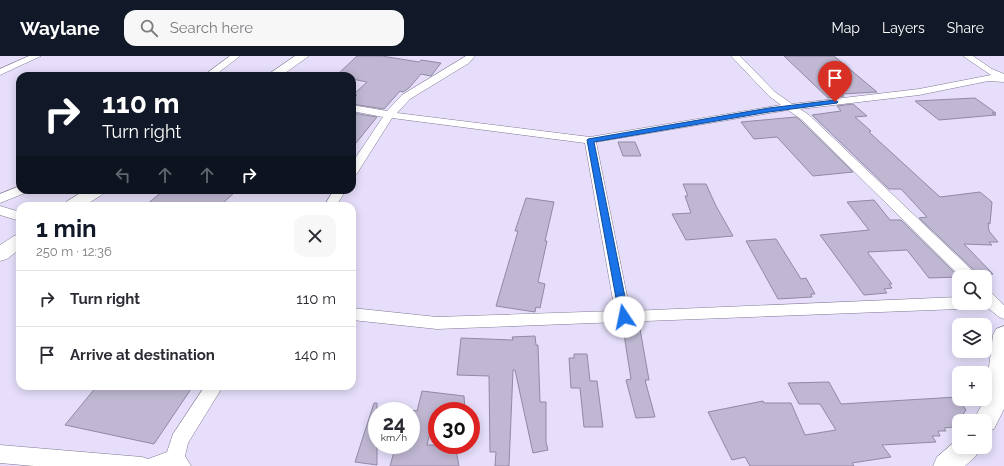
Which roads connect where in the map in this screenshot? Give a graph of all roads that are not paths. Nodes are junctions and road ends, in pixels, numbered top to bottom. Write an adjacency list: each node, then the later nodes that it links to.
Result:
1 (37, 56): 7 (street)
2 (236, 56): 8 (street)
3 (303, 56): 9 (main road)
4 (471, 56): 13 (street)
5 (735, 56): 11 (street)
6 (967, 56): 10 (street)
7 (0, 72)
8 (214, 72)
9 (278, 72)
10 (1004, 78): 11 (street)
11 (789, 107): 14 (street); 24 (street)
12 (356, 109): 13 (street)
13 (389, 115): 14 (street); 15 (street)
14 (590, 140): 29 (street)
15 (356, 166)
16 (16, 192): 18 (street)
17 (91, 194): 19 (main road)
18 (0, 198)
19 (78, 202)
20 (0, 210): 21 (street)
21 (16, 215)
22 (16, 243): 23 (main road)
23 (0, 254)
24 (963, 270)
25 (952, 303): 29 (street)
26 (992, 304): 28 (street)
27 (356, 314): 29 (street)
28 (1004, 314)
29 (624, 317)
30 (1004, 335): 32 (main road)
31 (211, 390): 35 (street)
32 (988, 414)
33 (0, 454): 36 (street)
34 (959, 454): 38 (main road)
35 (178, 462): 37 (street)
36 (142, 466)
37 (154, 466)
38 (946, 466)

